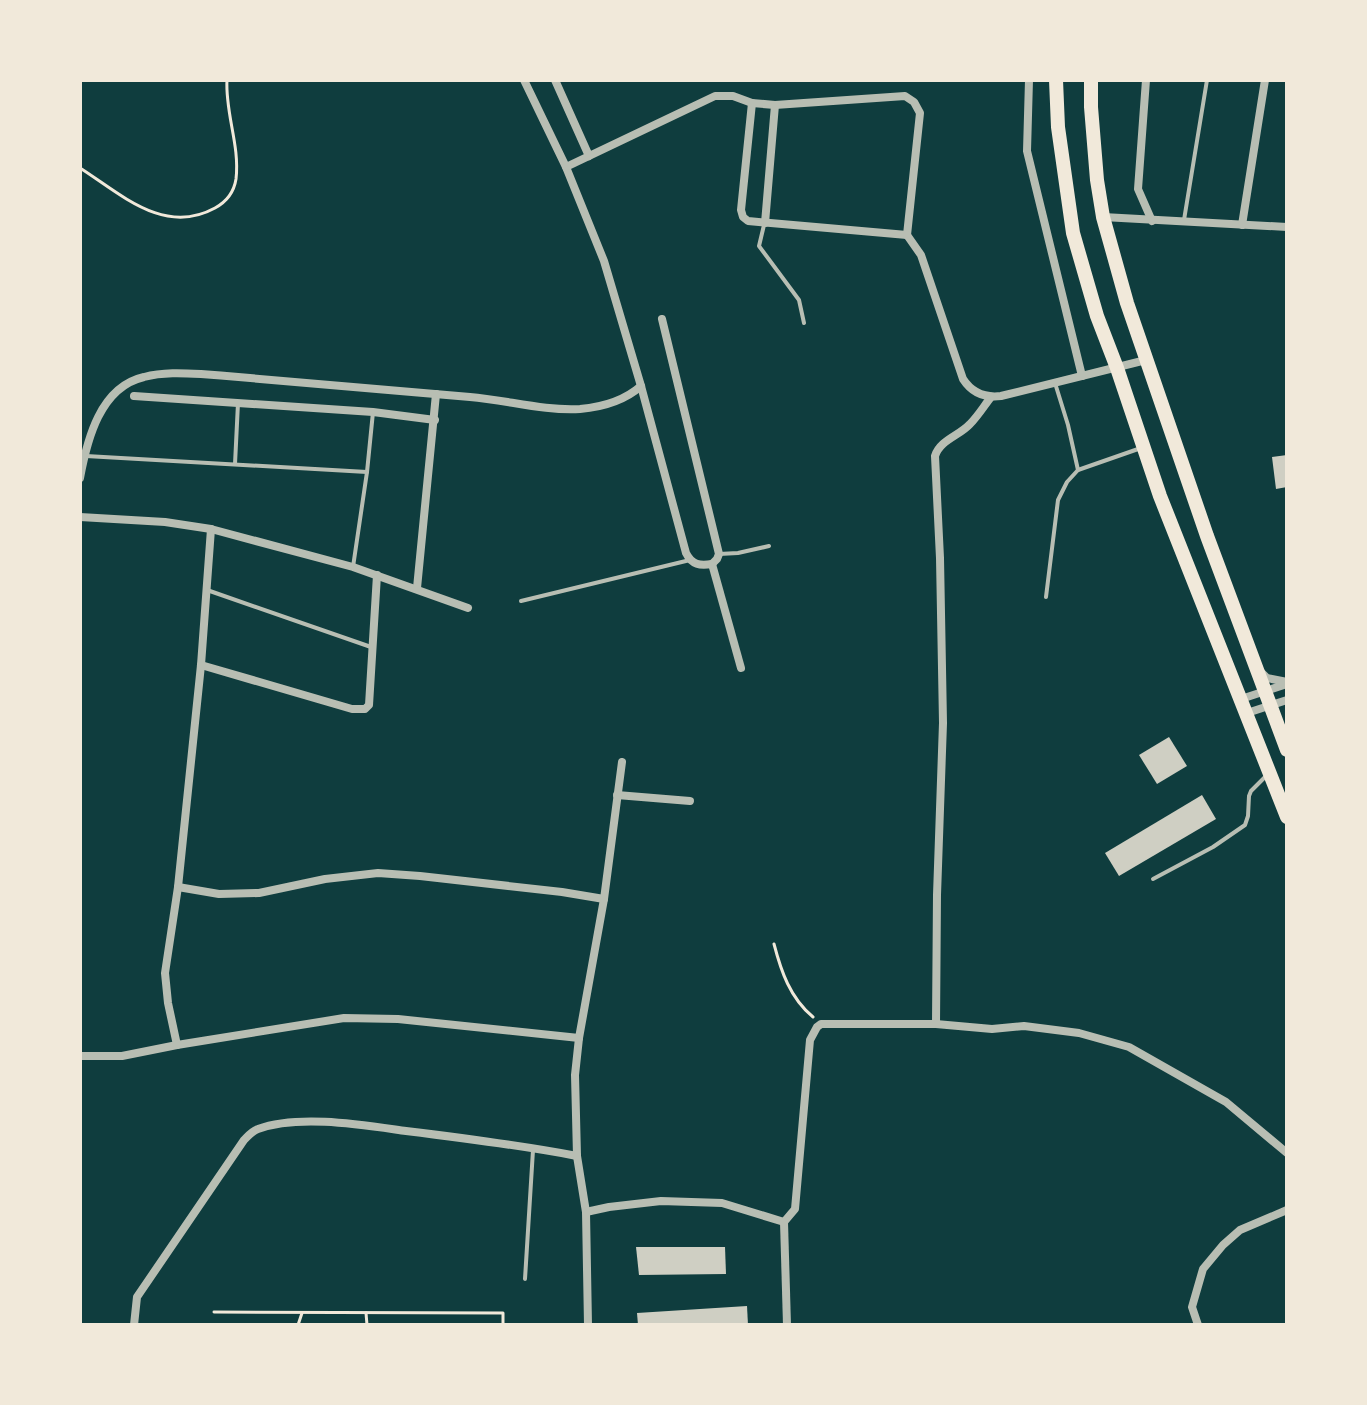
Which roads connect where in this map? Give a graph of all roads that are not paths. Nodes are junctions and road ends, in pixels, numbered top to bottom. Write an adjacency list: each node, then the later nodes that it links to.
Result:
1 (524, 80): 12 (street)
2 (555, 80): 11 (street)
3 (1029, 80): 24 (street)
4 (1056, 80): 23 (main road)
5 (1091, 80): 13 (main road)
6 (1146, 80): 14 (street)
7 (1207, 80): 15 (lane)
8 (1265, 80): 17 (street)
9 (752, 103): 10 (street); 11 (street); 16 (street)
10 (775, 105): 16 (street); 19 (street)
11 (589, 156): 12 (street)
12 (566, 167): 26 (street)
13 (1103, 217): 14 (street); 22 (main road)
14 (1152, 221): 15 (street)
15 (1184, 222): 17 (street)
16 (765, 223): 19 (street); 21 (lane)
17 (1242, 225): 18 (street)
18 (1287, 227)
19 (907, 235): 29 (street)
20 (662, 319): 42 (street)
21 (804, 323)
22 (1146, 360): 23 (street); 55 (main road)
23 (1117, 368): 24 (street); 33 (main road)
24 (1082, 376): 25 (street)
25 (1055, 382): 29 (street); 36 (lane)
26 (641, 386): 27 (street); 43 (street)
27 (436, 394): 32 (street); 34 (street)
28 (134, 396): 30 (street)
29 (991, 397): 71 (street)
30 (238, 403): 31 (street); 35 (lane)
31 (373, 412): 32 (street); 37 (lane)
32 (435, 420): 47 (street)
33 (1143, 448): 36 (lane); 60 (main road)
34 (84, 456): 35 (lane); 38 (street)
35 (235, 464): 37 (lane)
36 (1078, 470): 49 (lane)
37 (367, 472): 45 (lane)
38 (80, 478)
39 (80, 517): 40 (street)
40 (211, 529): 45 (street); 48 (street)
41 (769, 546): 42 (lane)
42 (719, 554): 44 (street)
43 (690, 560): 44 (street); 50 (lane)
44 (712, 564): 54 (street)
45 (353, 567): 46 (street)
46 (377, 575): 47 (street); 52 (street)
47 (417, 588): 51 (street)
48 (207, 590): 52 (lane); 53 (street)
49 (1046, 597)
50 (521, 601)
51 (468, 608)
52 (374, 648): 53 (street)
53 (201, 665): 69 (street)
54 (741, 668)
55 (1257, 668): 56 (street); 57 (main road)
56 (1287, 683): 57 (street)
57 (1266, 690): 59 (main road); 60 (street)
58 (1287, 703): 59 (street); 61 (street)
59 (1271, 705): 60 (street); 61 (main road)
60 (1244, 706): 64 (main road)
61 (1279, 728): 62 (main road)
62 (1287, 750)
63 (622, 762): 65 (street)
64 (1268, 773): 67 (main road); 68 (lane)
65 (617, 795): 66 (street); 70 (street)
66 (690, 801)
67 (1287, 817)
68 (1153, 879)
69 (178, 887): 70 (street); 73 (street)
70 (604, 899): 72 (street)
71 (936, 1024): 76 (street); 80 (street)
72 (579, 1038): 73 (street); 77 (street)
73 (177, 1045): 74 (street)
74 (80, 1056)
75 (533, 1148): 77 (street); 81 (lane); 82 (street)
76 (1287, 1153)
77 (577, 1156): 79 (street)
78 (1287, 1210): 85 (street)
79 (586, 1212): 80 (street); 83 (street)
80 (784, 1222): 84 (street)
81 (525, 1279)
82 (134, 1325)
83 (588, 1325)
84 (787, 1325)
85 (1198, 1325)

